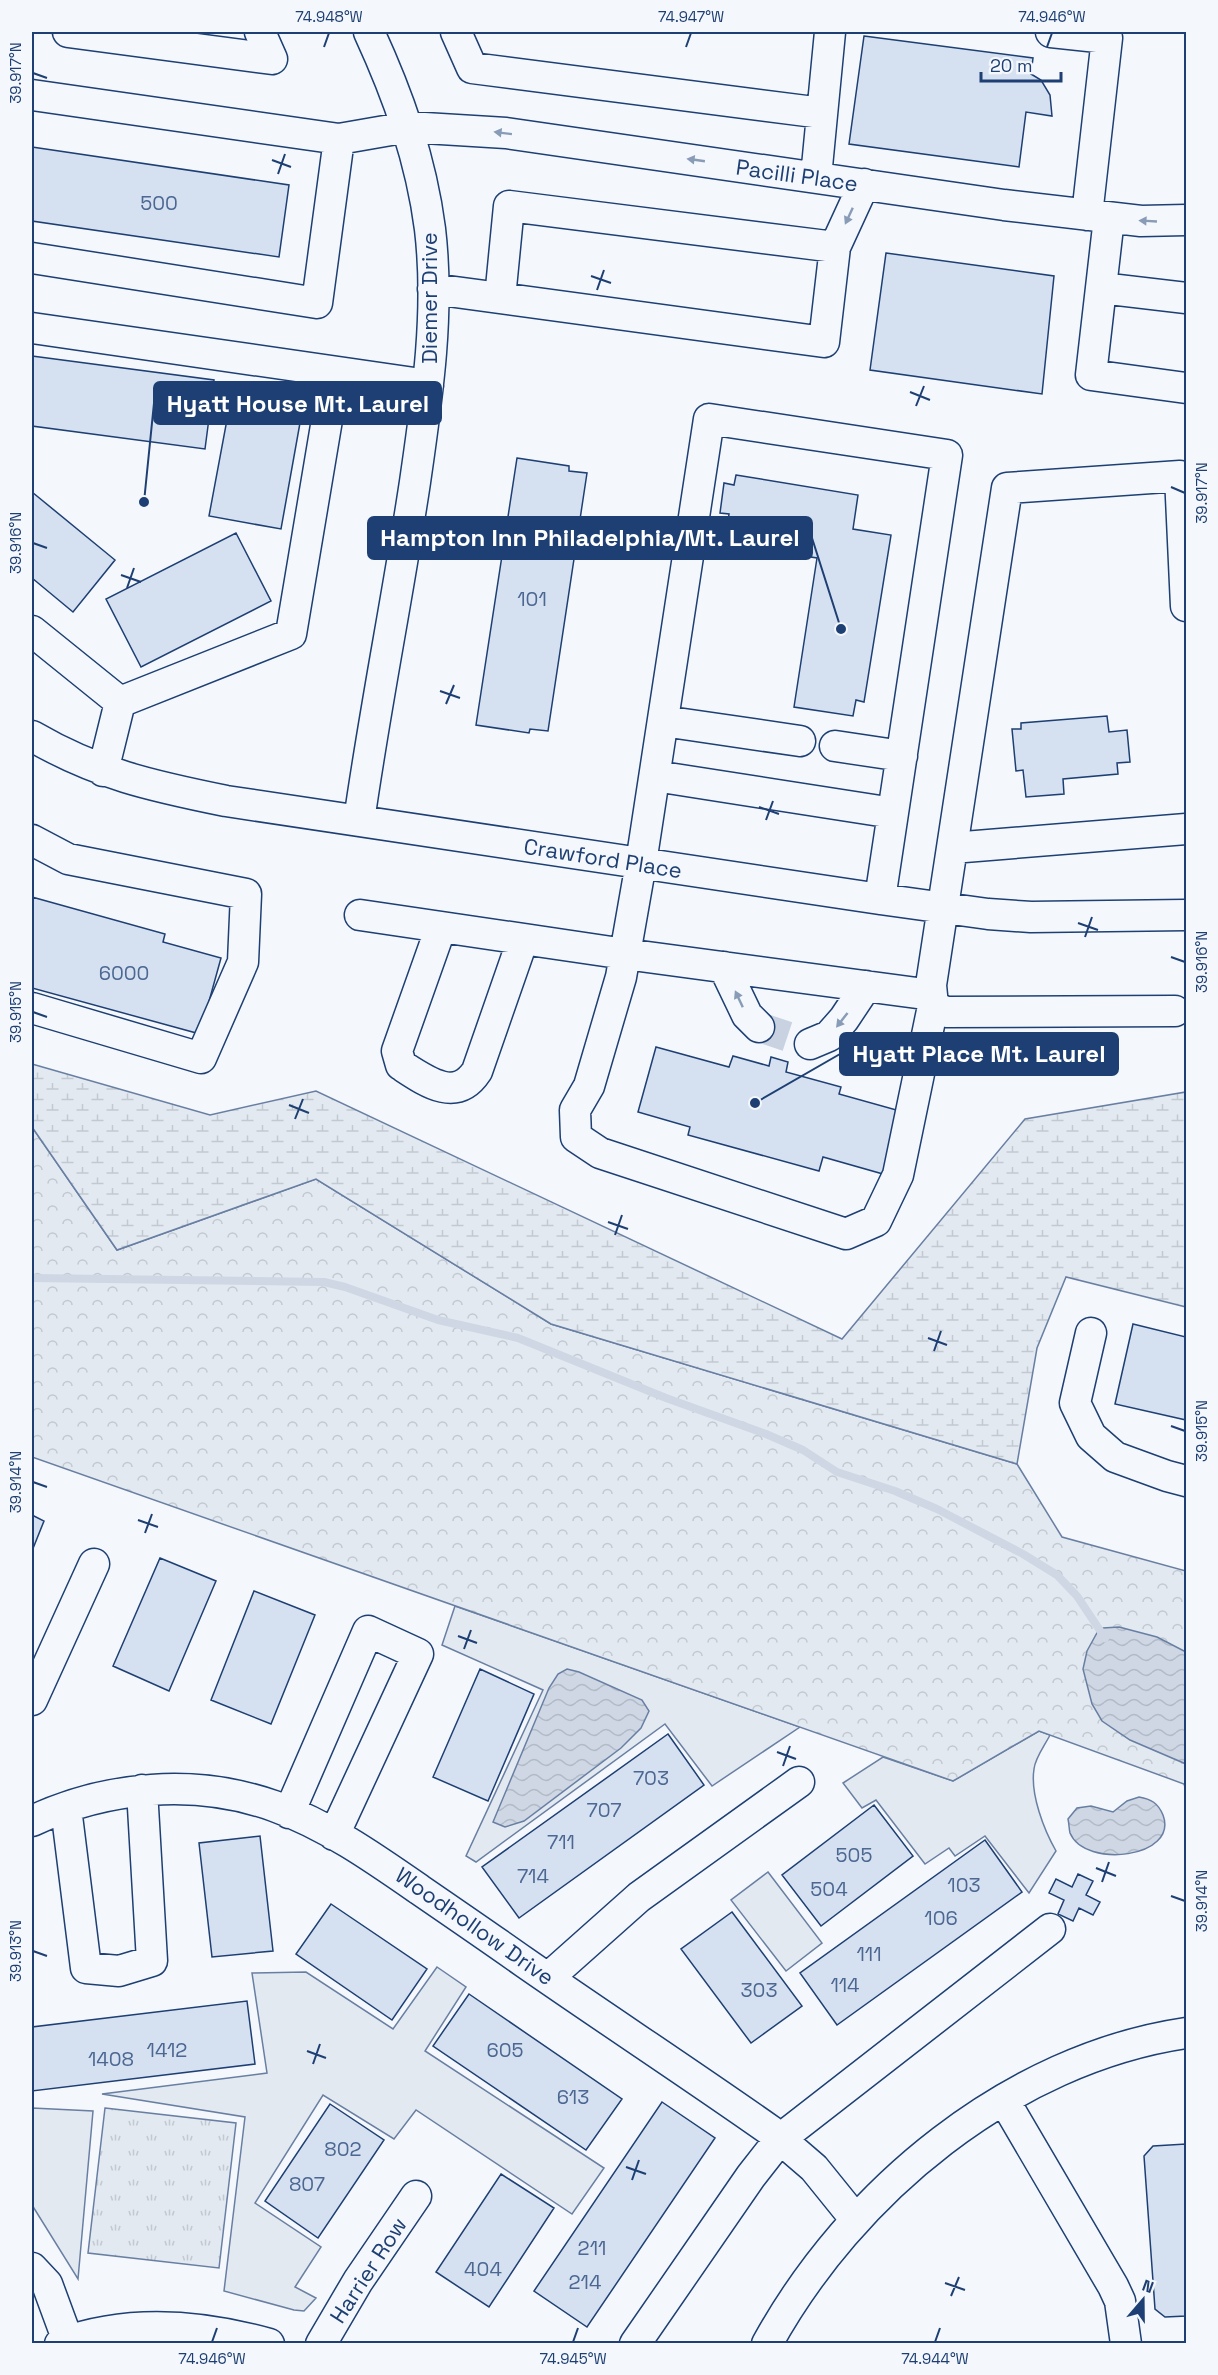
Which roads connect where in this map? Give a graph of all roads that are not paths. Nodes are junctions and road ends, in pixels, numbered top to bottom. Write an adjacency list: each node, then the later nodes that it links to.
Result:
1 (68, 32): 2 (street)
2 (260, 32)
3 (369, 32): 9 (street, Diemer Drive)
4 (456, 32): 8 (street)
5 (830, 32): 8 (street)
6 (1051, 32): 13 (street)
7 (32, 95): 10 (street, Pacilli Place)
8 (822, 113): 11 (street)
9 (408, 127): 10 (street, Pacilli Place); 11 (street, Pacilli Place, one-way to 9); 18 (street, Diemer Drive)
10 (339, 139): 16 (street)
11 (816, 177): 12 (street, Pacilli Place)
12 (864, 184): 13 (street, Pacilli Place); 15 (street, one-way to 15)
13 (1098, 216): 14 (street, Pacilli Place, one-way to 13); 17 (street)
14 (1186, 220)
15 (835, 247): 19 (street); 19 (street)
16 (32, 258)
17 (1101, 288): 20 (street); 24 (street)
18 (433, 289): 19 (street); 23 (street, Diemer Drive)
19 (500, 298)
20 (1186, 298)
21 (32, 328): 22 (street)
22 (335, 372): 23 (street); 28 (street)
23 (428, 385): 37 (street, Diemer Drive)
24 (1186, 388)
25 (1184, 530): 26 (street); 40 (street)
26 (1186, 606)
27 (32, 632): 28 (street)
28 (120, 702): 34 (street)
29 (663, 721): 31 (street); 33 (street); 35 (street)
30 (32, 736): 34 (street, Crawford Place)
31 (800, 741)
32 (835, 746): 33 (street)
33 (902, 756): 36 (street)
34 (103, 771): 37 (street, Crawford Place)
35 (654, 776): 36 (street); 41 (street)
36 (893, 813): 42 (street)
37 (359, 821): 41 (street, Crawford Place)
38 (1186, 829): 40 (street)
39 (32, 840): 52 (street)
40 (952, 848): 43 (street)
41 (641, 864): 42 (street, Crawford Place); 48 (street)
42 (880, 899): 43 (street, Crawford Place)
43 (943, 908): 45 (street, Crawford Place); 51 (street)
44 (360, 915): 46 (street)
45 (1186, 915)
46 (441, 927): 47 (street); 47 (street)
47 (523, 939): 48 (street)
48 (625, 954): 49 (street); 51 (street)
49 (724, 967): 50 (street); 54 (street, one-way to 49)
50 (866, 986): 51 (street); 55 (street, one-way to 55)
51 (932, 1000): 53 (street)
52 (32, 1008)
53 (1175, 1011)
54 (759, 1027)
55 (810, 1044)
56 (1091, 1333): 57 (street)
57 (1186, 1481)
58 (94, 1564): 59 (street)
59 (32, 1700)
60 (800, 1782): 66 (street)
61 (142, 1790): 62 (street, Woodhollow Drive); 62 (street); 63 (street, Woodhollow Drive)
62 (42, 1812)
63 (289, 1813): 64 (street, Woodhollow Drive); 64 (street)
64 (334, 1835): 66 (street, Woodhollow Drive)
65 (1050, 1929): 69 (street)
66 (548, 1978): 69 (street, Woodhollow Drive)
67 (1186, 2033): 68 (street)
68 (1004, 2100): 71 (street); 78 (street)
69 (780, 2139): 71 (street, Woodhollow Drive); 76 (street)
70 (416, 2196): 75 (street, Harrier Row)
71 (856, 2220): 77 (street)
72 (32, 2268): 73 (street)
73 (64, 2342): 74 (street)
74 (269, 2343)
75 (321, 2343)
76 (635, 2343)
77 (766, 2343)
78 (1126, 2343)

